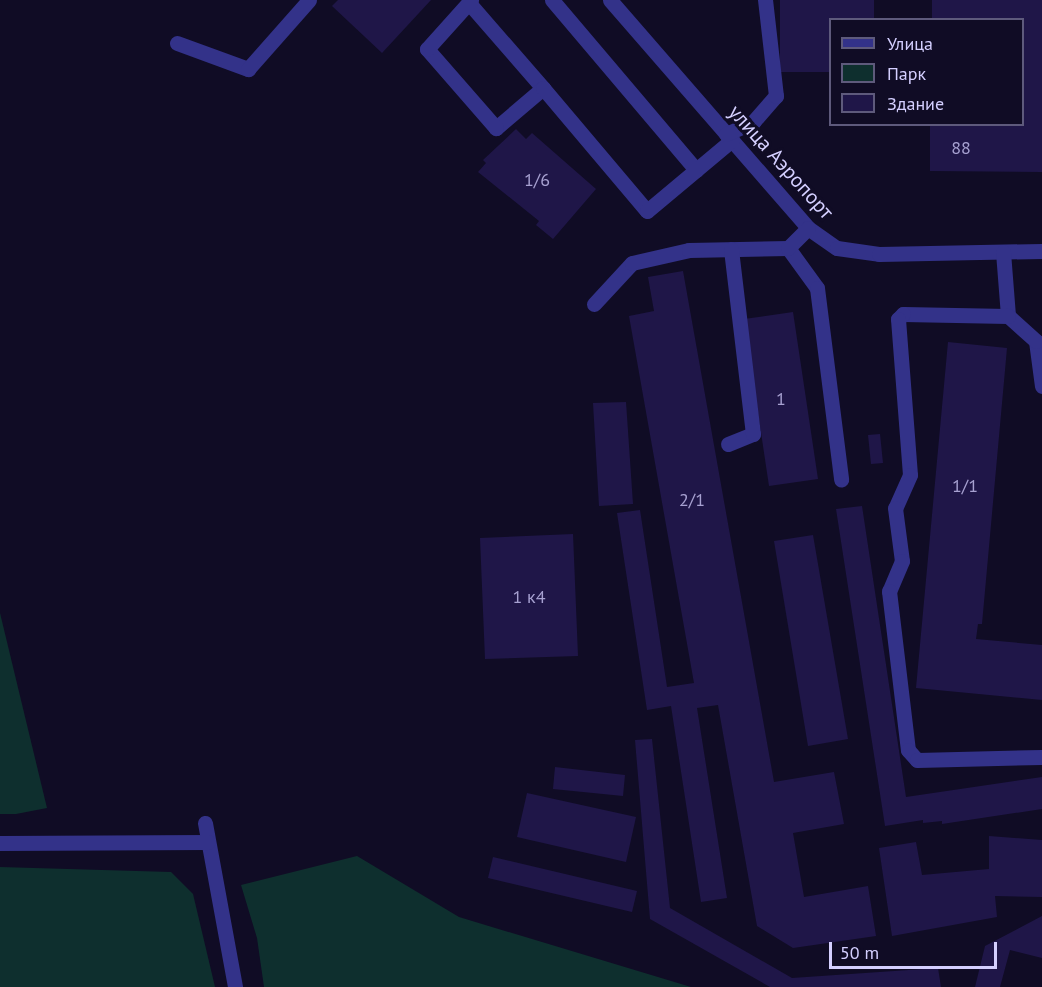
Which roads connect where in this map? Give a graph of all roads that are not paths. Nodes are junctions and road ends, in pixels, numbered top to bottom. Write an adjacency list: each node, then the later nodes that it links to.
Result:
1 (309, 0): 6 (street)
2 (552, 0): 9 (street)
3 (610, 0): 8 (street, улица Аэропорт)
4 (765, 0): 8 (street)
5 (470, 1): 7 (street); 7 (street)
6 (177, 42)
7 (543, 88): 9 (street)
8 (729, 137): 9 (street); 10 (street, улица Аэропорт)
9 (696, 170)
10 (808, 228): 11 (street); 14 (street, улица Аэропорт)
11 (788, 248): 12 (street); 19 (street)
12 (731, 249): 15 (street); 18 (street)
13 (1042, 251): 14 (street, улица Аэропорт)
14 (1003, 252): 16 (street)
15 (594, 304)
16 (1008, 316): 17 (street); 20 (street)
17 (1042, 386)
18 (728, 444)
19 (841, 479)
20 (1042, 757)
21 (205, 823): 22 (street)
22 (208, 842): 23 (street); 24 (street)
23 (0, 843)
24 (235, 987)

